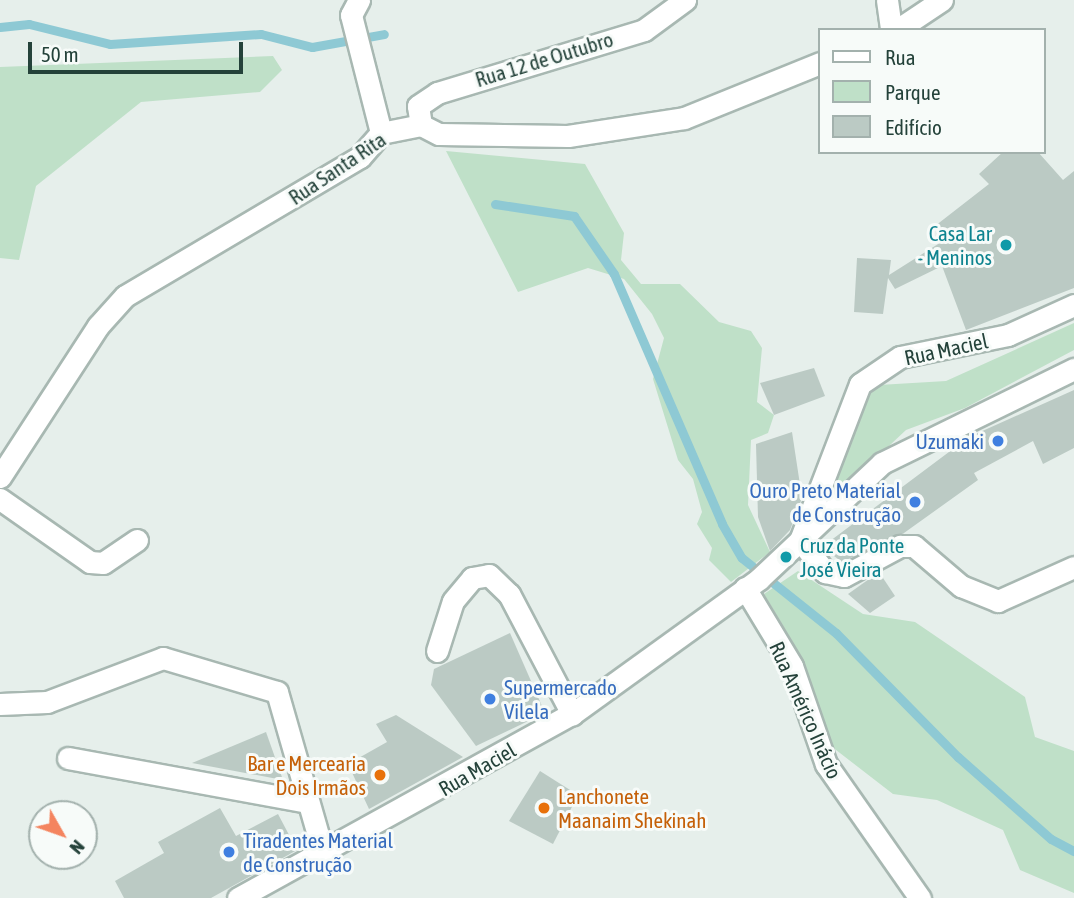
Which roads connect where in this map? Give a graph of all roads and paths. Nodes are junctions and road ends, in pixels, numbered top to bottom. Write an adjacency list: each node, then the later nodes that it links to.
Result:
1 (685, 0): 8 (street, Rua 12 de Outubro)
2 (887, 0): 5 (street)
3 (942, 0): 6 (street)
4 (355, 7): 9 (street)
5 (891, 28)
6 (900, 28)
7 (818, 64): 8 (street, Rua Santa Rita)
8 (421, 125): 9 (street, Rua Santa Rita)
9 (381, 133): 12 (street, Rua Santa Rita)
10 (1074, 305): 15 (street, Rua Maciel)
11 (1074, 369): 15 (street, Rua Maciel)
12 (0, 477)
13 (0, 499): 14 (street)
14 (137, 540)
15 (800, 540): 16 (street); 17 (street, Rua Maciel)
16 (1074, 567)
17 (752, 583): 20 (street, Rua Maciel); 25 (street, Rua Américo Inácio)
18 (437, 651): 20 (street)
19 (0, 704): 22 (street)
20 (572, 715): 23 (street, Rua Maciel)
21 (68, 758): 22 (street)
22 (308, 802): 23 (street)
23 (323, 852): 24 (street, Rua Maciel)
24 (238, 898)
25 (920, 898)

